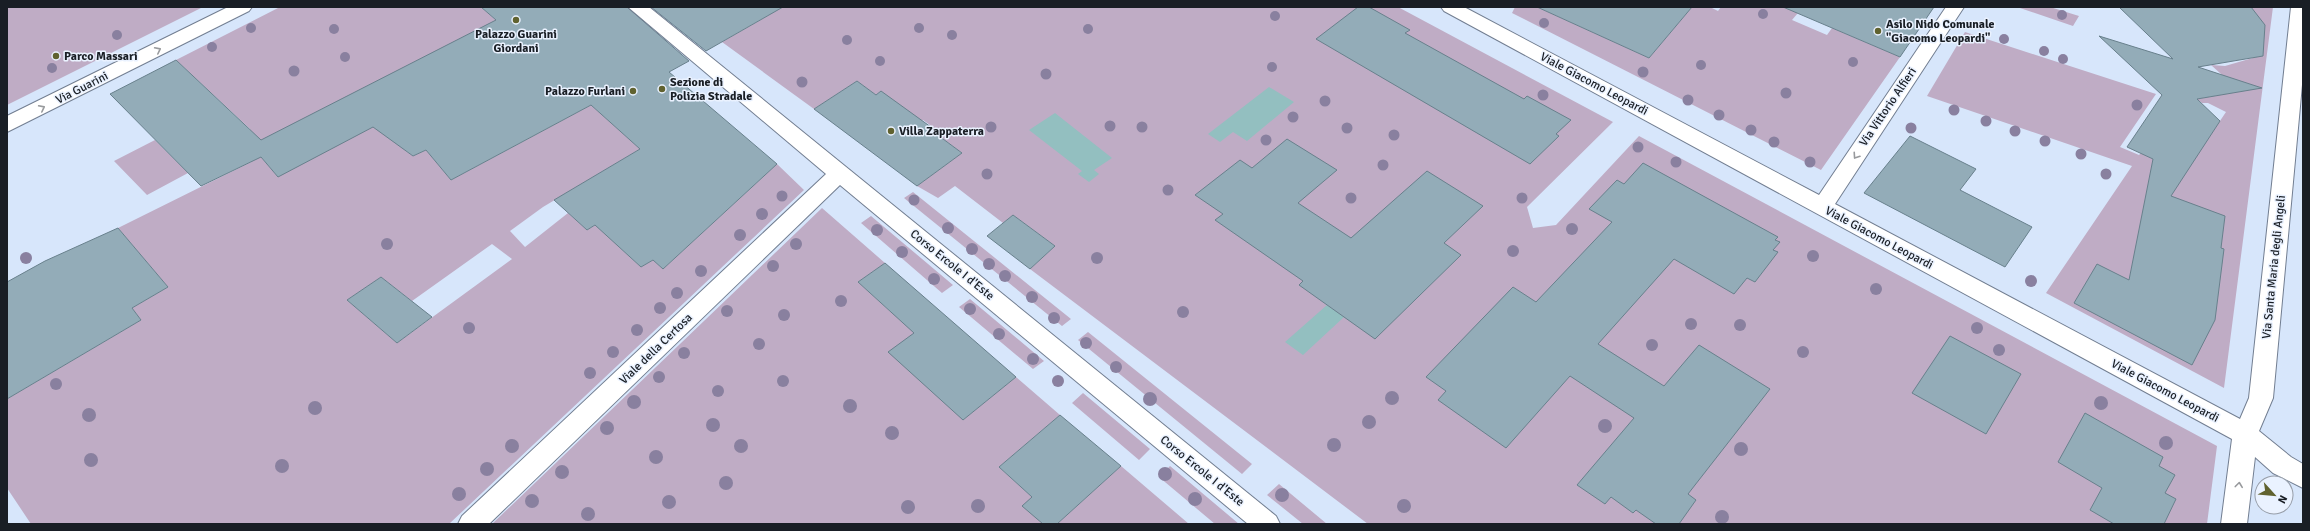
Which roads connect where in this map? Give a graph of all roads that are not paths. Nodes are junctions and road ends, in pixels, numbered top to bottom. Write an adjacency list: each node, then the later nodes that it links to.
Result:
1 (243, 7): 6 (street, Via Guarini, one-way to 1)
2 (637, 7): 7 (street, Corso Ercole I d'Este)
3 (1450, 7): 8 (street, Viale Giacomo Leopardi)
4 (1955, 7): 8 (street, Via Vittorio Alfieri, one-way to 8)
5 (2300, 7): 9 (street, Via Santa Maria degli Angeli)
6 (7, 125)
7 (840, 173): 11 (street, Viale della Certosa); 12 (street, Corso Ercole I d'Este)
8 (1822, 207): 9 (street, Viale Giacomo Leopardi)
9 (2245, 434): 10 (street, Viale Giacomo Leopardi); 13 (street, Via Santa Maria degli Angeli, one-way to 9)
10 (2303, 477)
11 (471, 524)
12 (1267, 524)
13 (2234, 524)

